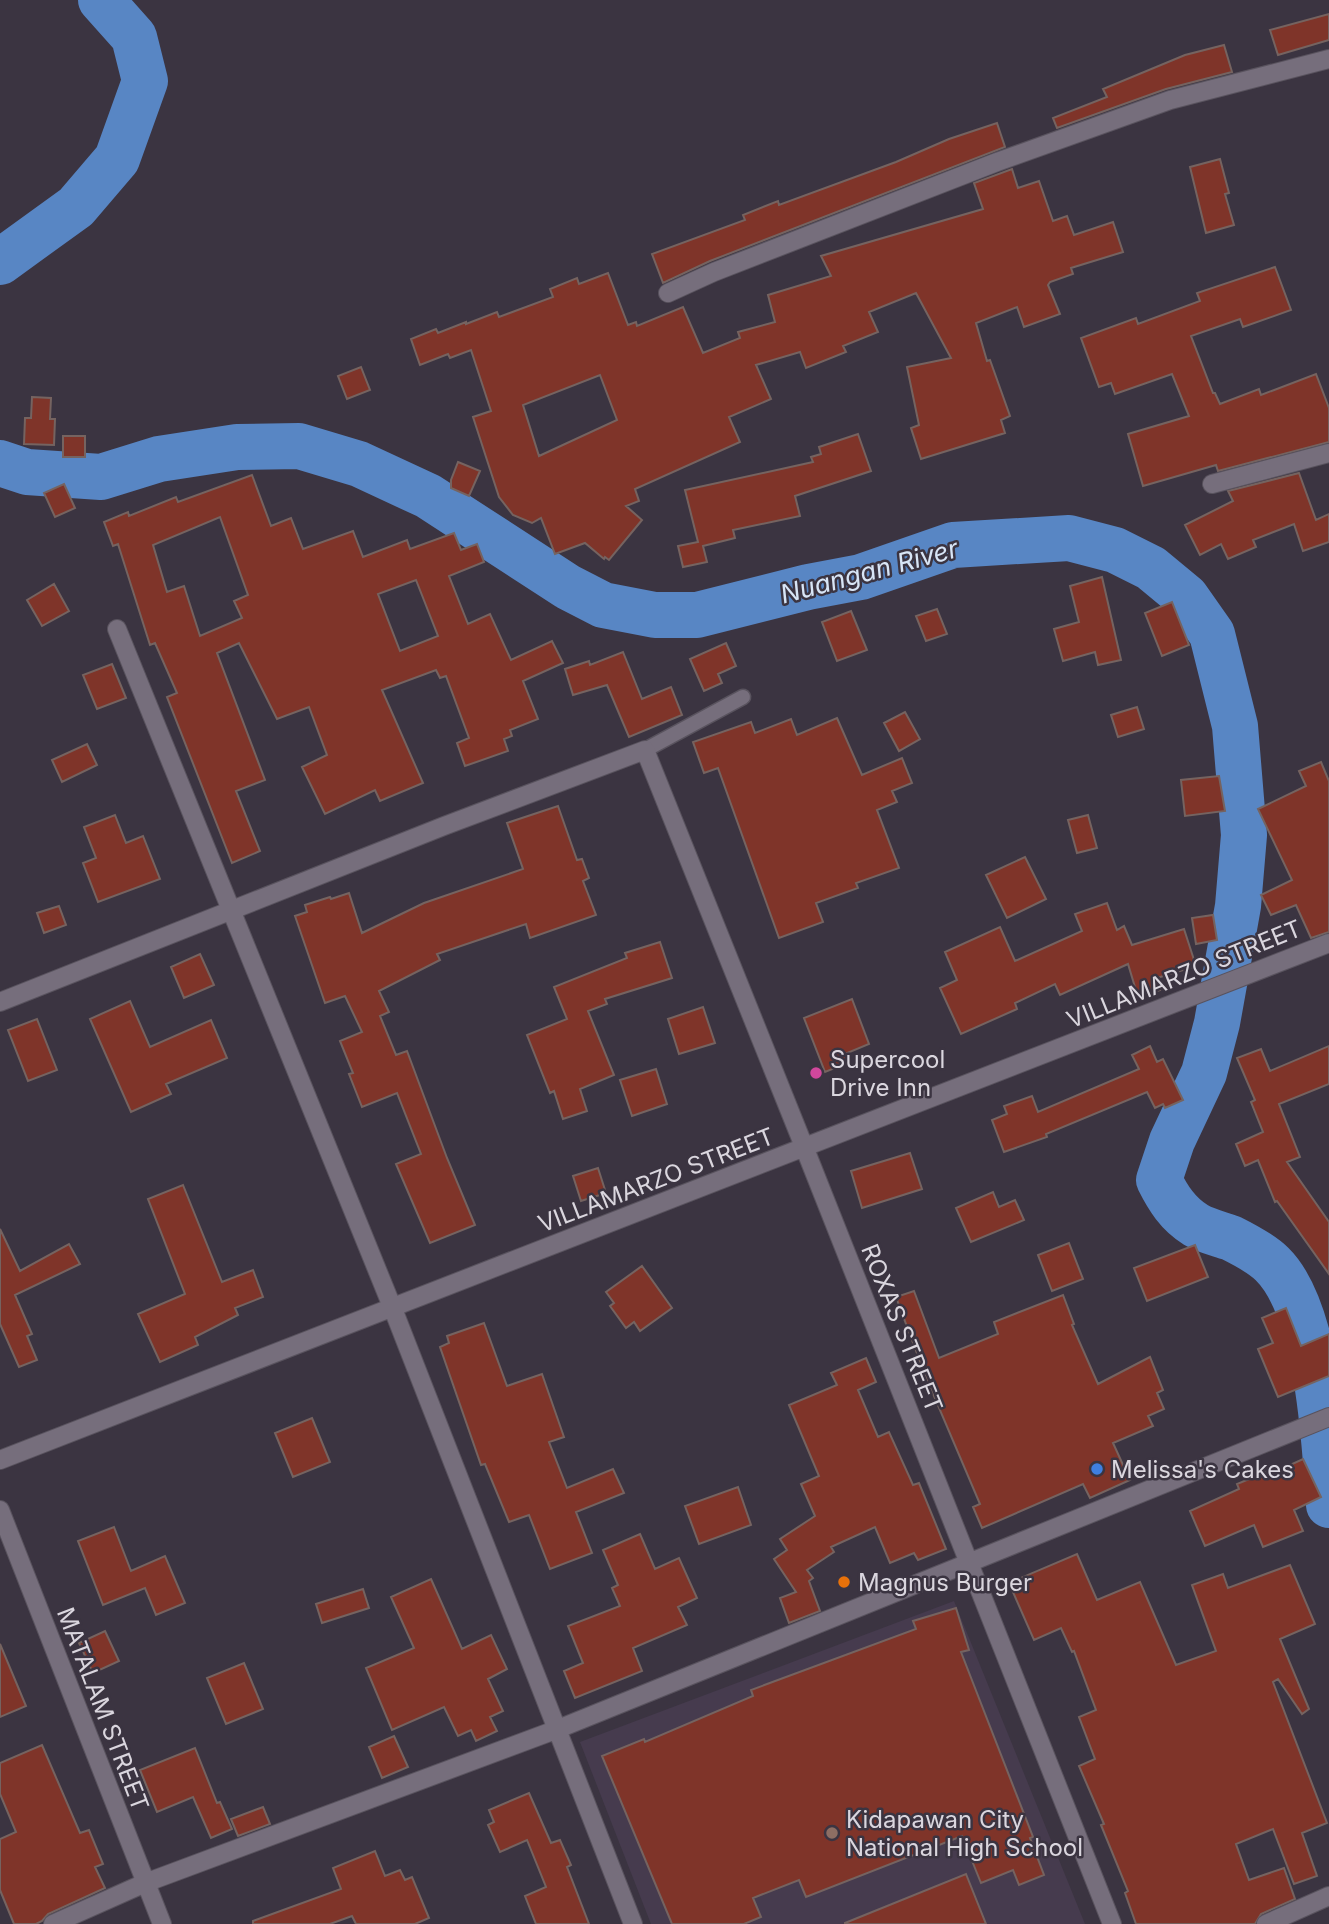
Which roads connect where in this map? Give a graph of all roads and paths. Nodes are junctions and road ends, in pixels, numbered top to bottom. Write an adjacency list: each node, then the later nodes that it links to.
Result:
1 (1329, 61): 2 (street)
2 (668, 293)
3 (1329, 453): 4 (street)
4 (1212, 484)
5 (117, 629): 8 (street)
6 (743, 697): 7 (lane)
7 (645, 750): 8 (street); 11 (street, ROXAS STREET)
8 (231, 910): 10 (street); 12 (street)
9 (1329, 943): 11 (street, VILLAMARZO STREET)
10 (0, 1002)
11 (805, 1149): 12 (street, VILLAMARZO STREET); 16 (street, ROXAS STREET)
12 (393, 1309): 14 (street, VILLAMARZO STREET); 17 (street)
13 (1329, 1417): 16 (street)
14 (0, 1460)
15 (0, 1510): 18 (street, MATALAM STREET)
16 (969, 1563): 17 (street); 23 (street, ROXAS STREET)
17 (558, 1729): 18 (street); 22 (street)
18 (145, 1883): 20 (street); 21 (street, MATALAM STREET)
19 (1329, 1896): 24 (street)
20 (53, 1924)
21 (162, 1924)
22 (633, 1924)
23 (1112, 1924)
24 (1266, 1924)

